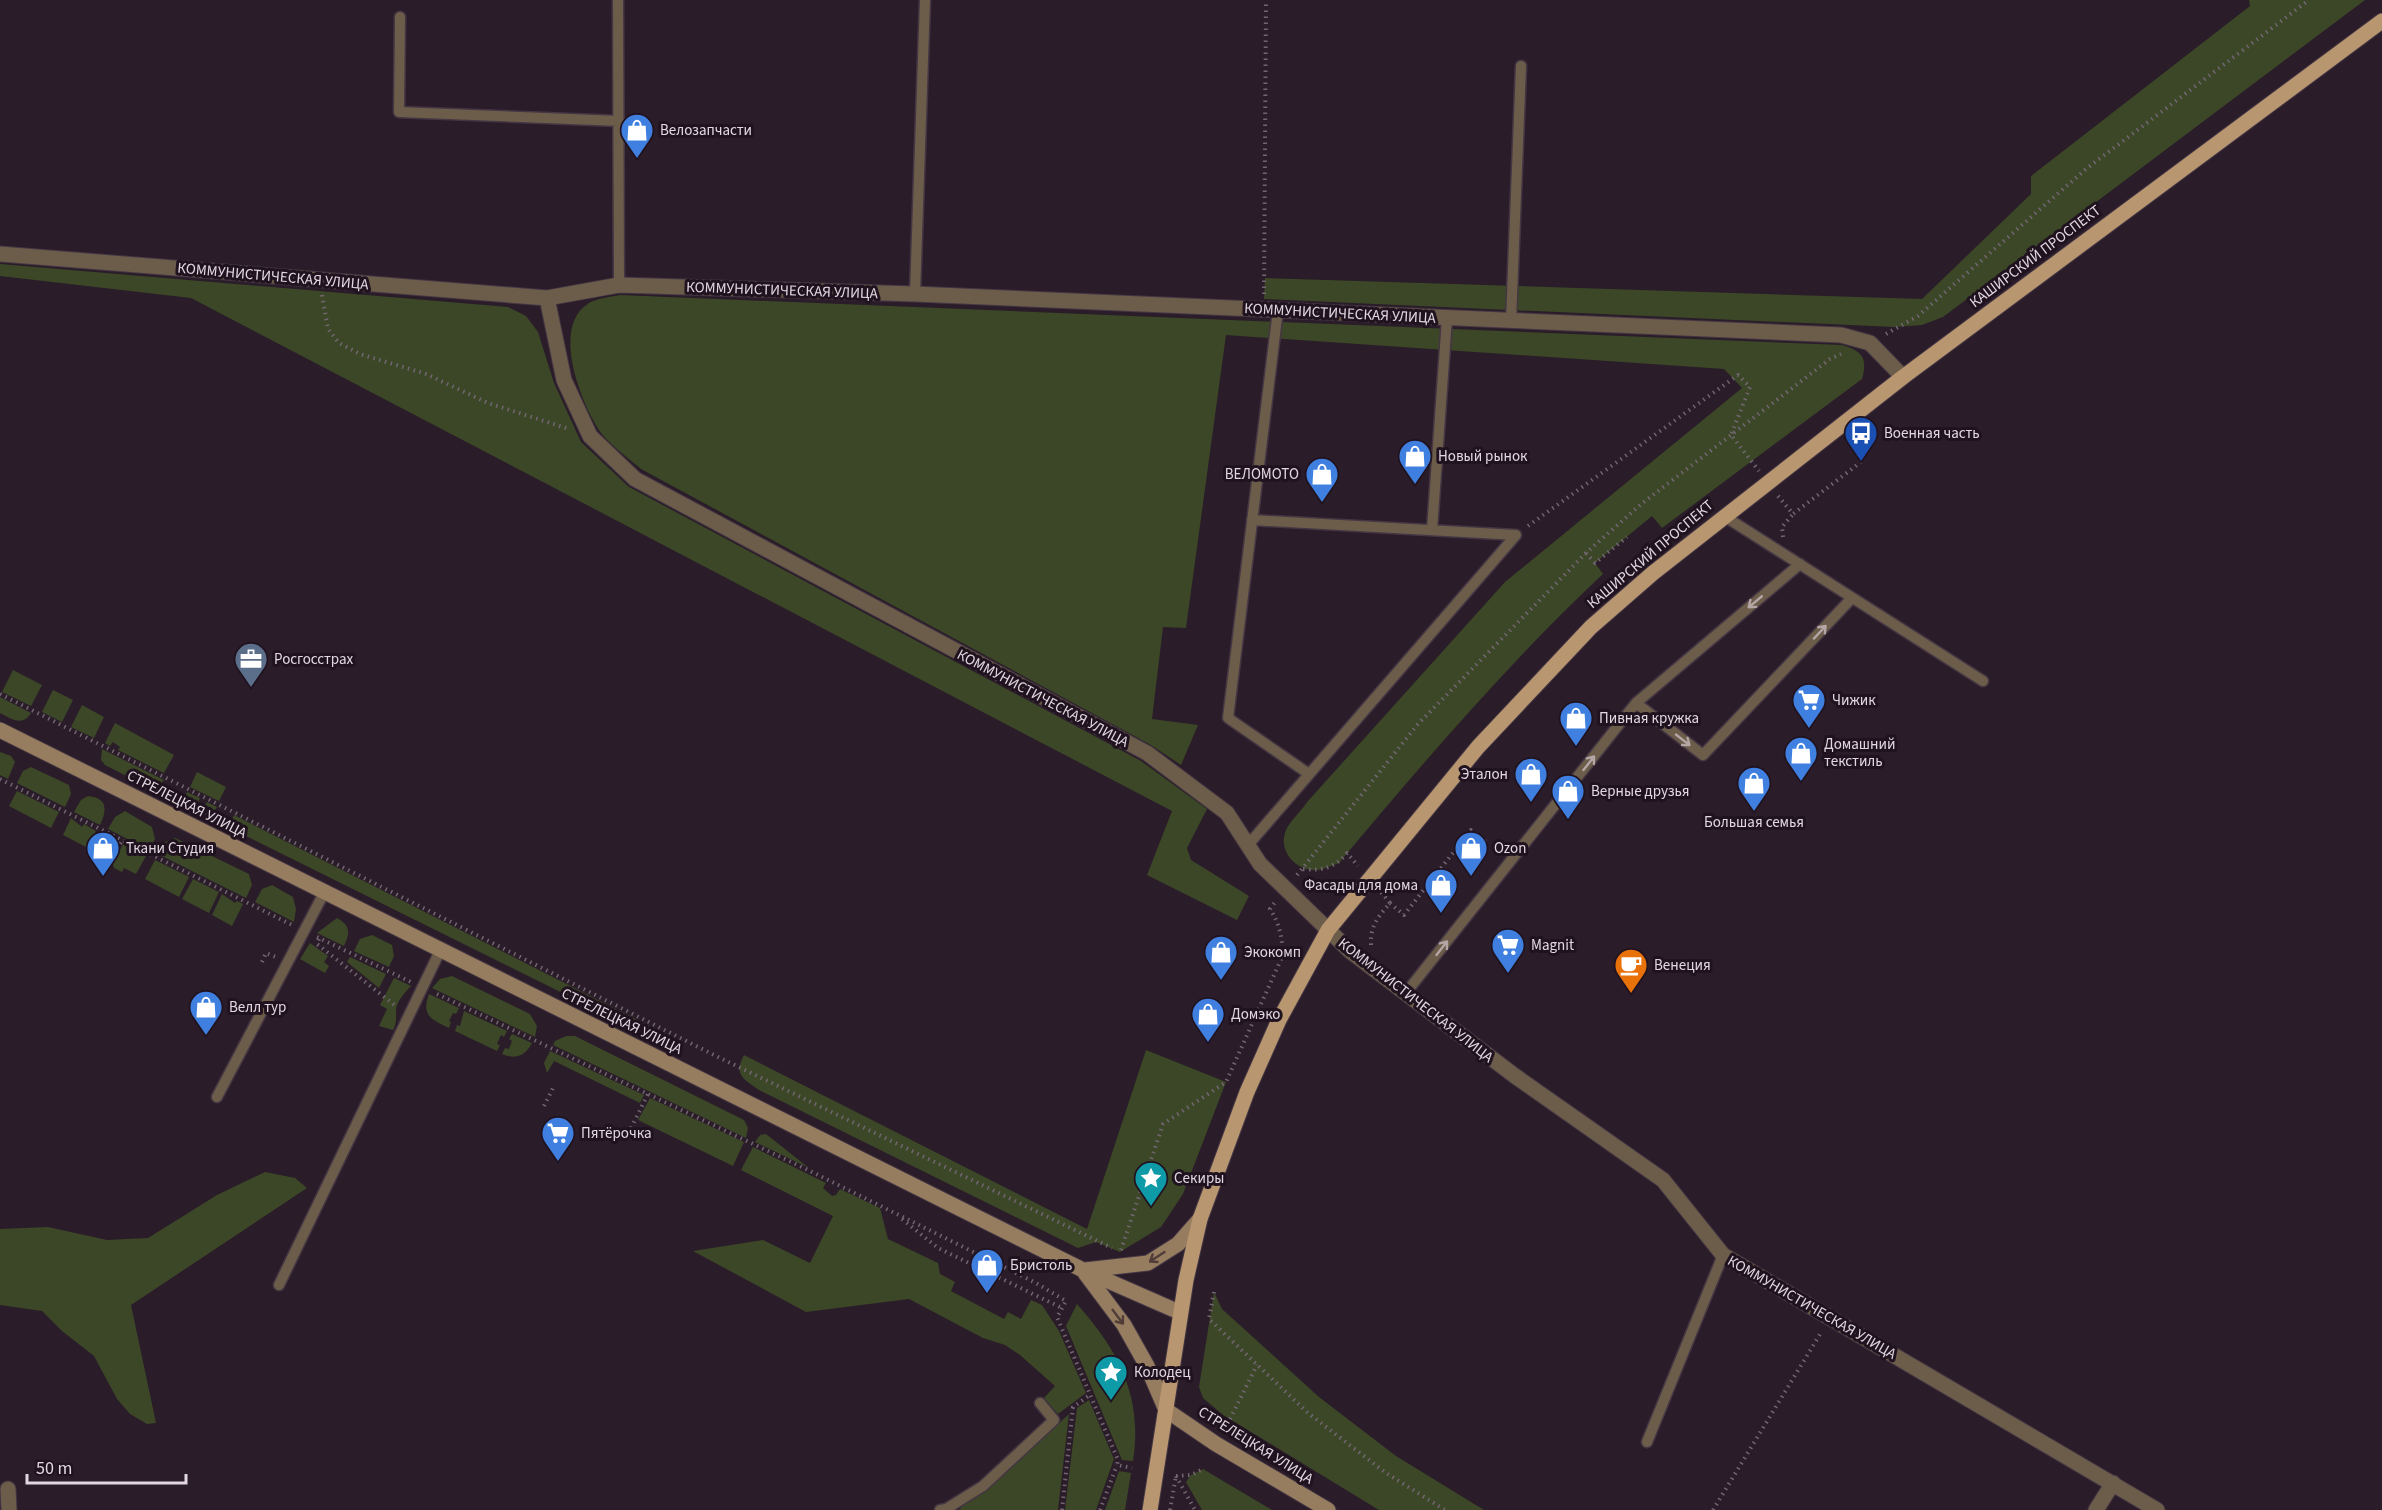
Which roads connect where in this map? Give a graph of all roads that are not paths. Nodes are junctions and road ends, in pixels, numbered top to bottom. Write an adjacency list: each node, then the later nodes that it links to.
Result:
1 (618, 0): 6 (lane)
2 (925, 0): 9 (lane)
3 (400, 17): 6 (lane)
4 (2382, 21): 14 (main road, КАШИРСКИЙ ПРОСПЕКТ)
5 (1521, 66): 13 (lane)
6 (619, 122): 8 (lane)
7 (0, 254): 10 (street, КОММУНИСТИЧЕСКАЯ УЛИЦА)
8 (619, 285): 9 (street, КОММУНИСТИЧЕСКАЯ УЛИЦА); 10 (street, КОММУНИСТИЧЕСКАЯ УЛИЦА)
9 (915, 294): 11 (street, КОММУНИСТИЧЕСКАЯ УЛИЦА)
10 (547, 298): 24 (street, КОММУНИСТИЧЕСКАЯ УЛИЦА)
11 (1271, 310): 12 (street, КОММУНИСТИЧЕСКАЯ УЛИЦА); 16 (lane)
12 (1447, 318): 13 (street, КОММУНИСТИЧЕСКАЯ УЛИЦА); 17 (lane)
13 (1511, 321): 14 (street, КОММУНИСТИЧЕСКАЯ УЛИЦА)
14 (1903, 377): 15 (main road, КАШИРСКИЙ ПРОСПЕКТ)
15 (1724, 516): 18 (lane); 26 (main road, КАШИРСКИЙ ПРОСПЕКТ)
16 (1252, 520): 17 (lane); 23 (lane)
17 (1432, 530): 23 (lane)
18 (1800, 564): 19 (lane); 21 (lane, one-way to 21)
19 (1852, 598): 20 (lane); 21 (lane, one-way to 19)
20 (1983, 681)
21 (1636, 703): 28 (lane, one-way to 21)
22 (0, 730): 25 (main road, СТРЕЛЕЦКАЯ УЛИЦА)
23 (1309, 774): 24 (lane)
24 (1248, 845): 26 (street, КОММУНИСТИЧЕСКАЯ УЛИЦА)
25 (324, 893): 27 (main road, СТРЕЛЕЦКАЯ УЛИЦА); 29 (lane)
26 (1328, 930): 28 (street, КОММУНИСТИЧЕСКАЯ УЛИЦА); 30 (main road, КАШИРСКИЙ ПРОСПЕКТ)
27 (440, 951): 32 (main road, СТРЕЛЕЦКАЯ УЛИЦА); 33 (lane)
28 (1405, 994): 31 (street, КОММУНИСТИЧЕСКАЯ УЛИЦА)
29 (216, 1097)
30 (1200, 1219): 32 (main road, one-way to 32); 34 (main road, КАШИРСКИЙ ПРОСПЕКТ)
31 (1723, 1255): 37 (lane); 38 (street, КОММУНИСТИЧЕСКАЯ УЛИЦА)
32 (1083, 1270): 34 (main road); 36 (main road, СТРЕЛЕЦКАЯ УЛИЦА, one-way to 36)
33 (279, 1285)
34 (1179, 1312): 36 (main road, КАШИРСКИЙ ПРОСПЕКТ)
35 (1040, 1403): 41 (lane)
36 (1166, 1410): 42 (main road); 43 (main road, СТРЕЛЕЦКАЯ УЛИЦА)
37 (1647, 1442)
38 (2113, 1483): 44 (street); 45 (street, КОММУНИСТИЧЕСКАЯ УЛИЦА)
39 (8, 1489): 40 (street)
40 (9, 1510)
41 (940, 1510)
42 (1150, 1510)
43 (1328, 1510)
44 (2096, 1510)
45 (2157, 1510)

